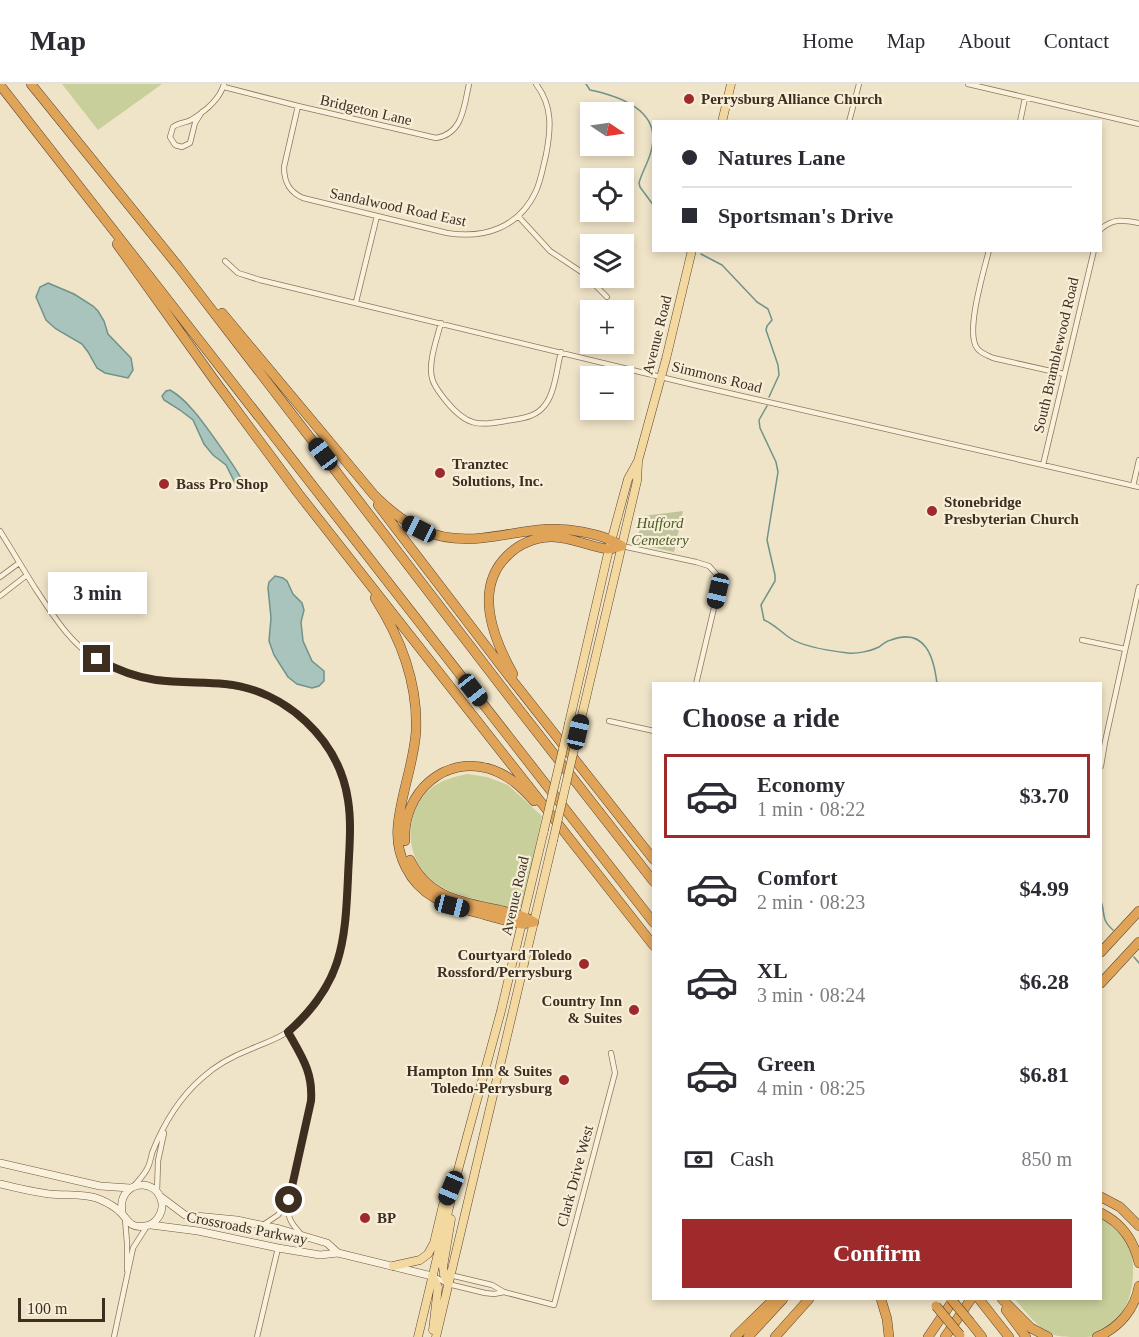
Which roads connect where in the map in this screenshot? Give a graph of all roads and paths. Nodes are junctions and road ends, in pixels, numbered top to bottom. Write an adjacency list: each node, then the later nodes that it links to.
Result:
1 (32, 84): 25 (highway)
2 (469, 84): 10 (street, Bridgeton Lane)
3 (536, 84): 18 (street, Sandalwood Road East)
4 (731, 84): 12 (main road)
5 (859, 84): 13 (street)
6 (968, 84): 9 (street)
7 (0, 85): 16 (highway)
8 (224, 85): 10 (street, Bridgeton Lane); 11 (street)
9 (1025, 98): 14 (street); 15 (street)
10 (298, 106): 17 (street, Sandalwood Road East)
11 (202, 112): 11 (street)
12 (722, 120)
13 (850, 120)
14 (1020, 120)
15 (1139, 124)
16 (96, 208): 41 (highway); 58 (highway)
17 (377, 216): 18 (street, Sandalwood Road East); 27 (street)
18 (518, 216): 26 (street)
19 (1139, 223): 20 (street)
20 (1102, 228)
21 (692, 252): 31 (main road, Avenue Road)
22 (989, 252): 30 (street)
23 (1094, 252): 30 (street, South Bramblewood Road)
24 (225, 261): 27 (street, Simmons Road)
25 (178, 266): 32 (highway); 55 (highway)
26 (607, 297)
27 (356, 303): 28 (street, Simmons Road)
28 (441, 323): 29 (street, Simmons Road); 29 (street)
29 (561, 352): 31 (street, Simmons Road)
30 (1064, 374): 35 (street, South Bramblewood Road)
31 (661, 376): 34 (main road, Avenue Road); 35 (street, Simmons Road)
32 (339, 454): 38 (highway); 49 (highway)
33 (1139, 460): 36 (street)
34 (638, 461): 38 (main road, Avenue Road); 39 (main road, Avenue Road)
35 (1043, 465): 36 (street, Simmons Road)
36 (1136, 487)
37 (0, 531): 40 (street)
38 (611, 544): 39 (highway); 49 (highway); 57 (main road, Avenue Road, bridge)
39 (622, 546): 48 (street); 59 (main road, Avenue Road, bridge)
40 (20, 563): 42 (street); 43 (street)
41 (359, 570): 53 (highway); 57 (highway)
42 (27, 575): 45 (street); 64 (street)
43 (0, 577)
44 (1139, 587): 47 (street)
45 (0, 596)
46 (1082, 640): 47 (street)
47 (1125, 649): 52 (street)
48 (696, 682)
49 (526, 696): 54 (highway)
50 (609, 721): 51 (street)
51 (652, 731)
52 (1102, 758)
53 (575, 845): 57 (highway); 61 (highway)
54 (652, 857)
55 (652, 879)
56 (1139, 911): 62 (highway)
57 (523, 920): 59 (highway); 68 (main road, Avenue Road)
58 (652, 920)
59 (534, 922): 84 (main road, Avenue Road)
60 (1139, 942): 63 (highway)
61 (652, 943)
62 (1102, 951)
63 (1102, 982)
64 (288, 1032): 66 (street); 73 (street)
65 (611, 1053): 89 (street, Clark Drive West)
66 (168, 1119): 70 (street); 71 (street)
67 (0, 1163): 70 (street)
68 (458, 1170): 83 (main road); 84 (main road); 85 (main road, Avenue Road)
69 (0, 1184): 75 (street)
70 (132, 1188): 71 (street); 75 (street)
71 (158, 1194): 76 (street); 77 (street, Crossroads Parkway)
72 (1102, 1198): 78 (highway)
73 (289, 1200): 77 (street); 79 (street)
74 (1102, 1214): 82 (highway)
75 (123, 1215): 76 (street); 86 (street)
76 (149, 1225): 80 (street, Crossroads Parkway); 86 (street)
77 (262, 1226): 79 (street, Crossroads Parkway)
78 (1139, 1226)
79 (302, 1236): 81 (street, Crossroads Parkway)
80 (278, 1248): 81 (street, Crossroads Parkway); 102 (street)
81 (338, 1252): 83 (street, Crossroads Parkway)
82 (1139, 1263)
83 (393, 1266): 85 (street, Crossroads Parkway)
84 (447, 1275): 85 (street); 87 (main road, Avenue Road); 89 (street)
85 (432, 1276): 87 (street); 103 (main road, Avenue Road); 104 (main road)
86 (127, 1283): 101 (street)
87 (448, 1284): 89 (street); 104 (main road, Avenue Road)
88 (1139, 1286): 115 (highway)
89 (504, 1293)
90 (773, 1300): 105 (highway)
91 (782, 1300): 106 (highway)
92 (809, 1300): 107 (highway)
93 (881, 1300): 108 (highway)
94 (951, 1300): 109 (highway)
95 (953, 1300): 111 (highway, bridge)
96 (977, 1300): 110 (highway); 112 (highway)
97 (1001, 1300): 113 (highway)
98 (1001, 1300): 114 (highway)
99 (933, 1303): 100 (highway, bridge)
100 (961, 1336)
101 (114, 1337)
102 (257, 1337)
103 (418, 1337)
104 (434, 1337)
105 (735, 1337)
106 (747, 1337)
107 (777, 1337)
108 (889, 1337)
109 (928, 1337)
110 (945, 1337)
111 (982, 1337)
112 (1009, 1337)
113 (1026, 1337)
114 (1048, 1337)
115 (1097, 1337)

